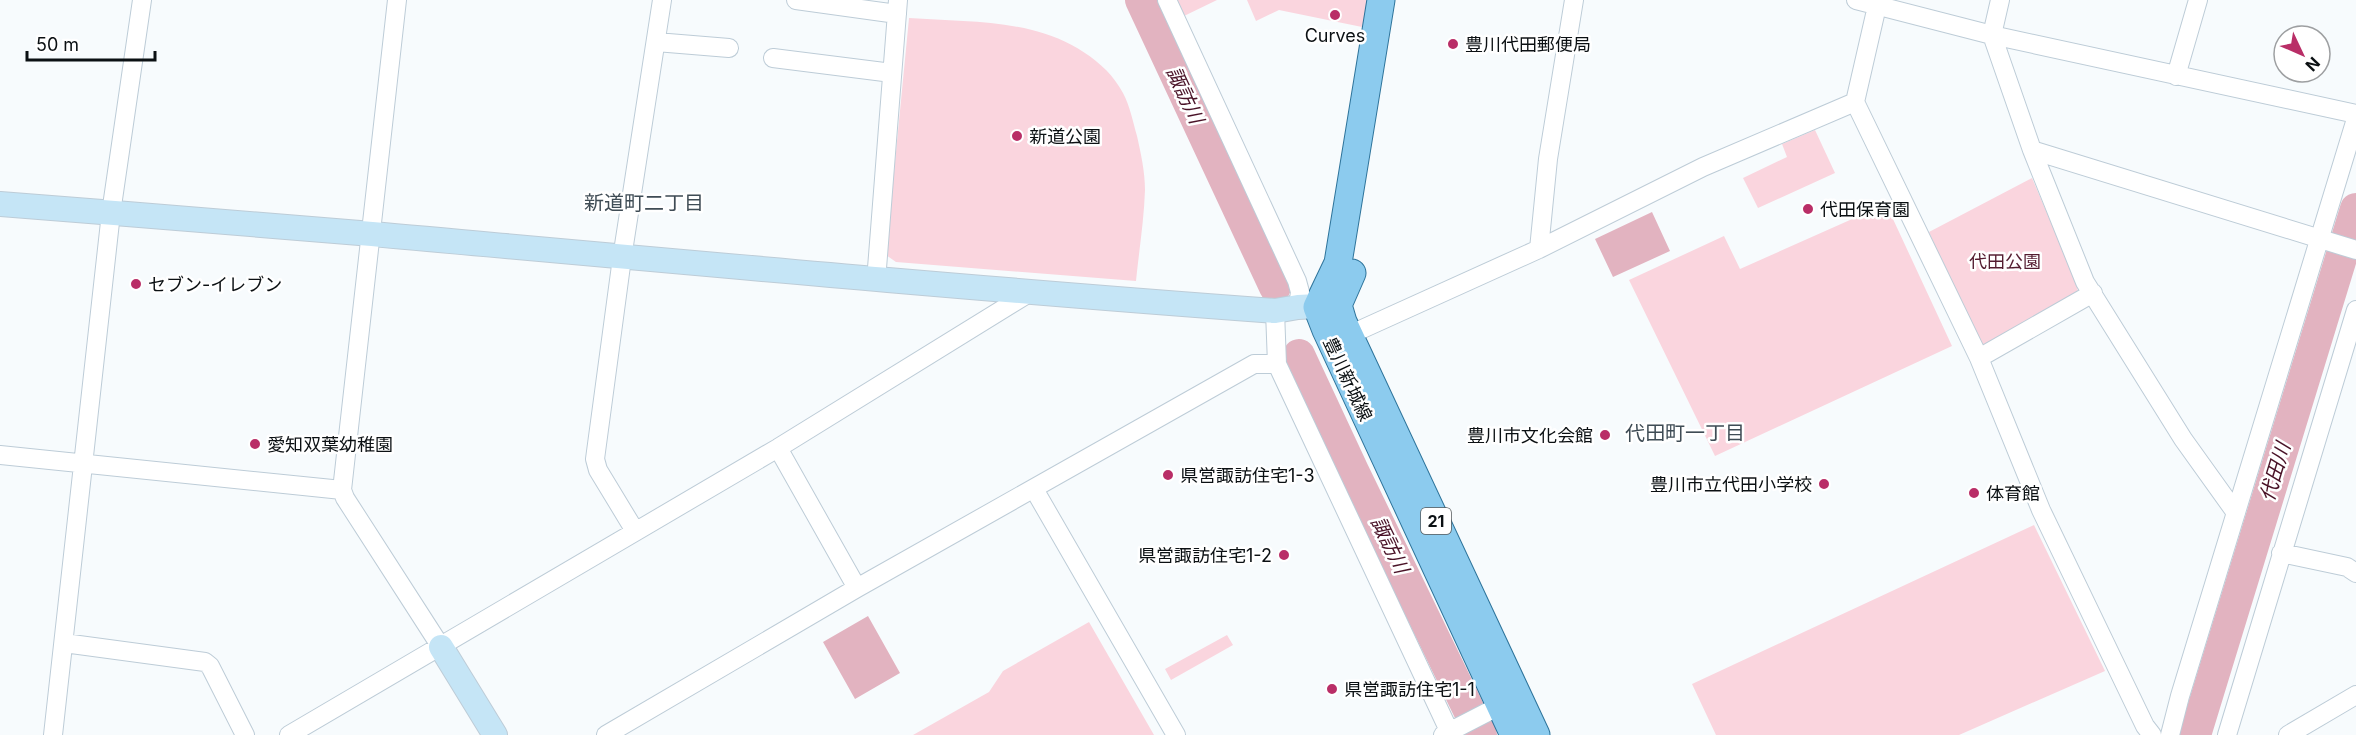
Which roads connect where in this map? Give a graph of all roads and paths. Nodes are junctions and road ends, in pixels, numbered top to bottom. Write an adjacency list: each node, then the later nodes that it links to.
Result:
1 (142, 0): 25 (street)
2 (397, 0): 26 (street)
3 (662, 0): 15 (street)
4 (796, 0): 13 (street)
5 (1167, 0): 34 (street)
6 (1381, 0): 34 (main road)
7 (1396, 0): 34 (main road)
8 (1574, 0): 28 (street)
9 (1856, 0): 12 (street)
10 (2000, 0): 14 (street)
11 (2198, 0): 19 (street)
12 (1877, 6): 14 (street); 20 (street)
13 (897, 7): 18 (street)
14 (1992, 35): 19 (street); 23 (street)
15 (656, 42): 16 (street); 30 (street)
16 (729, 48)
17 (773, 58): 18 (street)
18 (892, 73): 31 (street)
19 (2176, 76): 21 (street)
20 (1855, 102): 28 (street); 37 (street)
21 (2356, 114)
22 (2356, 119): 27 (street)
23 (2032, 150): 27 (street); 33 (street)
24 (0, 204): 25 (street)
25 (111, 213): 26 (street); 41 (street)
26 (370, 234): 30 (street); 43 (street)
27 (2325, 241): 29 (street); 44 (street)
28 (1539, 249): 36 (street)
29 (2356, 249)
30 (622, 258): 31 (street); 45 (street)
31 (876, 281): 32 (street)
32 (1029, 293): 34 (street); 39 (street)
33 (2093, 293): 37 (street); 44 (street)
34 (1307, 308): 36 (main road, 豊川新城線 / 21); 38 (street); 52 (main road, 豊川新城線 / 21)
35 (2356, 310): 46 (street)
36 (1349, 335): 52 (main road, 豊川新城線 / 21)
37 (1979, 358): 62 (street)
38 (1277, 364): 42 (street); 53 (street)
39 (778, 448): 45 (street); 48 (street)
40 (0, 455): 41 (street)
41 (84, 464): 43 (street); 49 (street)
42 (1034, 489): 48 (street); 59 (street)
43 (342, 490): 50 (street)
44 (2236, 513): 63 (street)
45 (635, 531): 50 (street)
46 (2281, 553): 47 (street); 64 (street)
47 (2356, 573)
48 (857, 588): 58 (street)
49 (64, 643): 54 (street); 55 (street)
50 (441, 647): 56 (street); 57 (street)
51 (2356, 695): 65 (street)
52 (1502, 704): 53 (street); 60 (main road, 豊川新城線 / 21); 61 (main road, 豊川新城線 / 21)
53 (1451, 732)
54 (53, 735)
55 (245, 735)
56 (289, 735)
57 (495, 735)
58 (606, 735)
59 (1176, 735)
60 (1514, 735)
61 (1536, 735)
62 (2152, 735)
63 (2170, 735)
64 (2227, 735)
65 (2288, 735)

